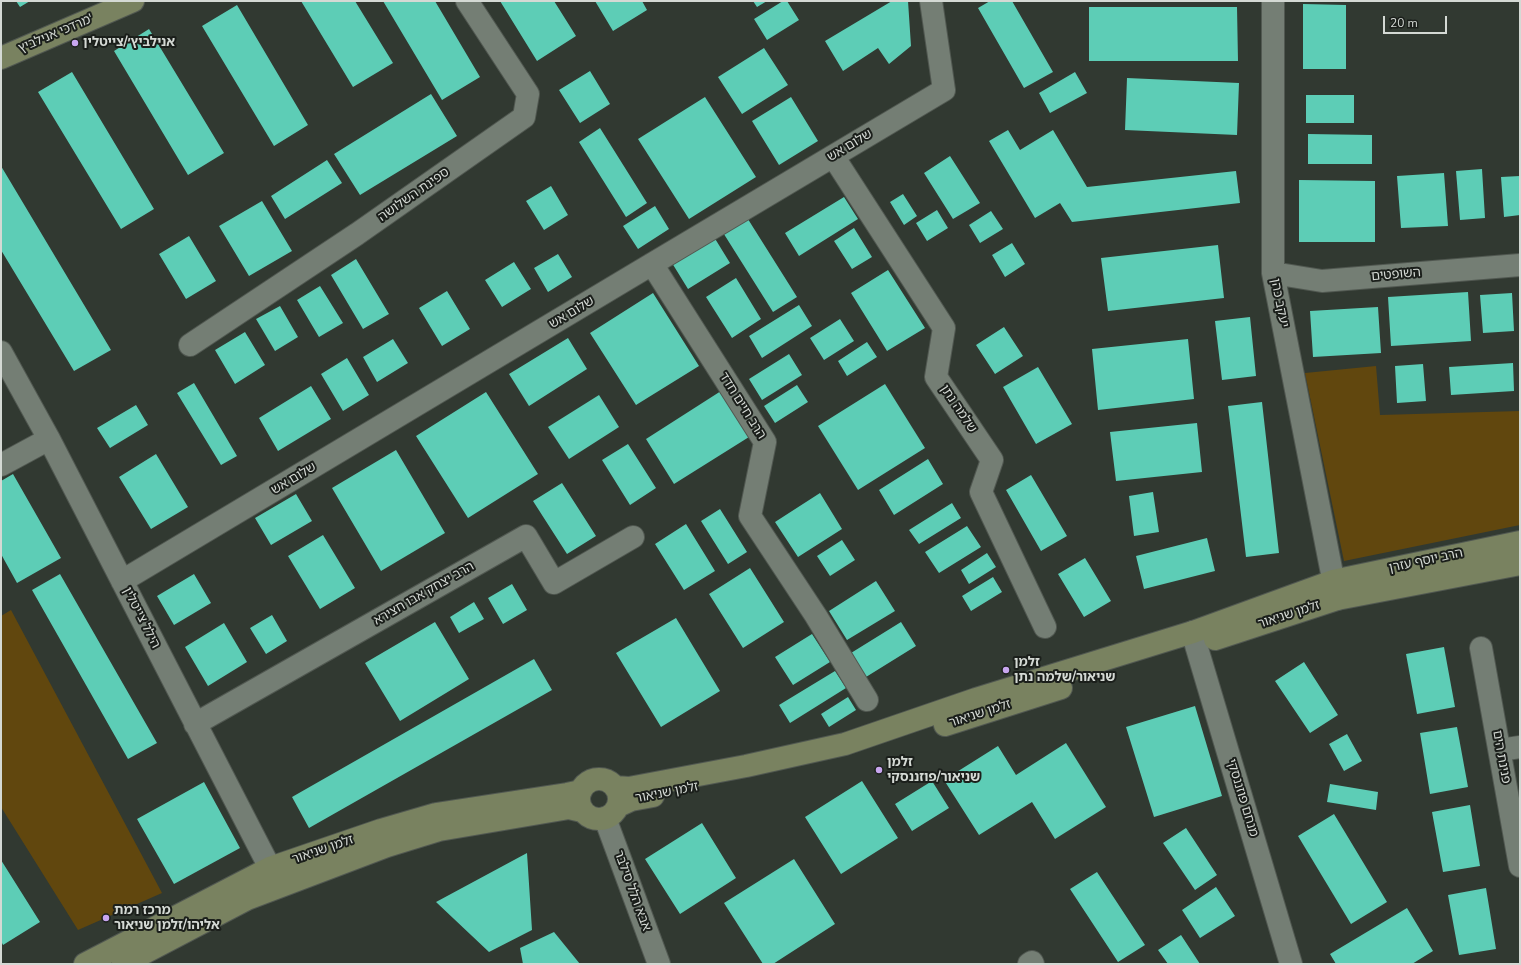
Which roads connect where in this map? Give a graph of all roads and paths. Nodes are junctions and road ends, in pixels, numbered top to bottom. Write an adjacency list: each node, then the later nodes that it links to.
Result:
1 (133, 1): 5 (street, מרדכי אנילביץ')
2 (467, 1): 10 (street, ספינת השלושה)
3 (931, 1): 6 (street, שלום אש)
4 (1273, 1): 9 (street, יעקב כהן)
5 (1, 58)
6 (833, 156): 7 (street, שלום אש); 19 (street, שלמה נתן)
7 (652, 264): 17 (street, שלום אש); 22 (street, הרב חיים חדד)
8 (1520, 264): 9 (street, השופטים)
9 (1273, 273): 18 (street, יעקב כהן)
10 (190, 345)
11 (1, 352): 12 (street, הילל צייטלין)
12 (49, 439): 13 (street); 17 (street, הילל צייטלין)
13 (1, 465)
14 (633, 537): 23 (street, הרב יצחק אבו חצירא)
15 (1520, 542): 18 (street, הרב יוסף עזרן)
16 (1520, 564): 18 (street, הרב יוסף עזרן)
17 (122, 581): 23 (street, הילל צייטלין)
18 (1335, 590): 20 (street, זלמן שניאור)
19 (1045, 627)
20 (1194, 638): 26 (street, זלמן שניאור); 34 (street, מנחם פוזננסקי)
21 (1481, 648): 24 (street, פנינת הים)
22 (868, 700)
23 (196, 724): 28 (street, הילל צייטלין)
24 (1510, 749): 27 (street, פנינת הים)
25 (582, 801): 26 (street); 26 (street); 28 (street, זלמן שניאור)
26 (613, 804): 31 (street, אבא הלל סילבר)
27 (1520, 866)
28 (274, 877): 29 (street, זלמן שניאור); 30 (street, זלמן שניאור)
29 (85, 964)
30 (123, 964)
31 (659, 964)
32 (1029, 964): 33 (street)
33 (1033, 964)
34 (1291, 964)

